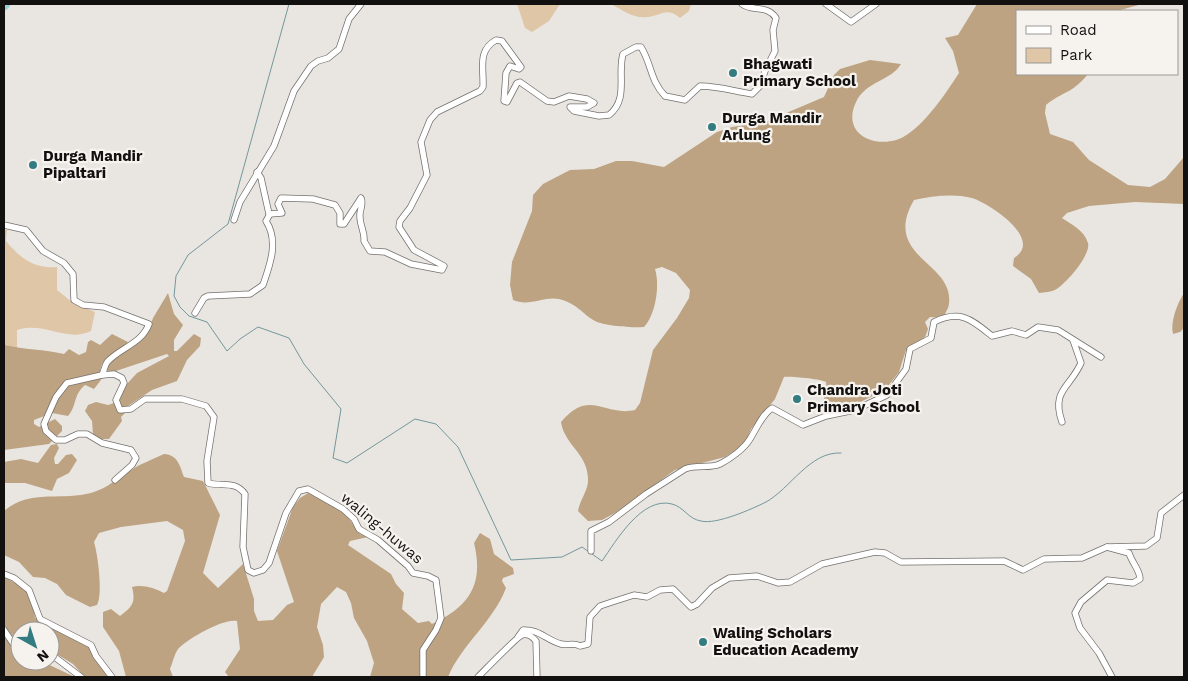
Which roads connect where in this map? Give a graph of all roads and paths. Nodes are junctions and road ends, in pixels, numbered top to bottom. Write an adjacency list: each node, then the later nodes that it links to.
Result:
1 (360, 4): 5 (street)
2 (742, 4): 6 (street)
3 (826, 4): 4 (street)
4 (876, 4)
5 (257, 172): 6 (street); 7 (street)
6 (270, 214): 9 (street)
7 (234, 220)
8 (4, 225): 12 (street)
9 (195, 313)
10 (1073, 340): 11 (street); 13 (street); 17 (street)
11 (1101, 357)
12 (102, 375): 14 (street); 23 (street, waling-huwas)
13 (1062, 422)
14 (115, 480)
15 (1184, 495): 16 (street)
16 (1107, 547): 19 (street); 26 (street)
17 (591, 551)
18 (4, 574): 22 (street)
19 (518, 637): 24 (street); 25 (street)
20 (60, 661): 21 (street)
21 (80, 677)
22 (112, 677)
23 (424, 677)
24 (478, 677)
25 (537, 677)
26 (1112, 677)

